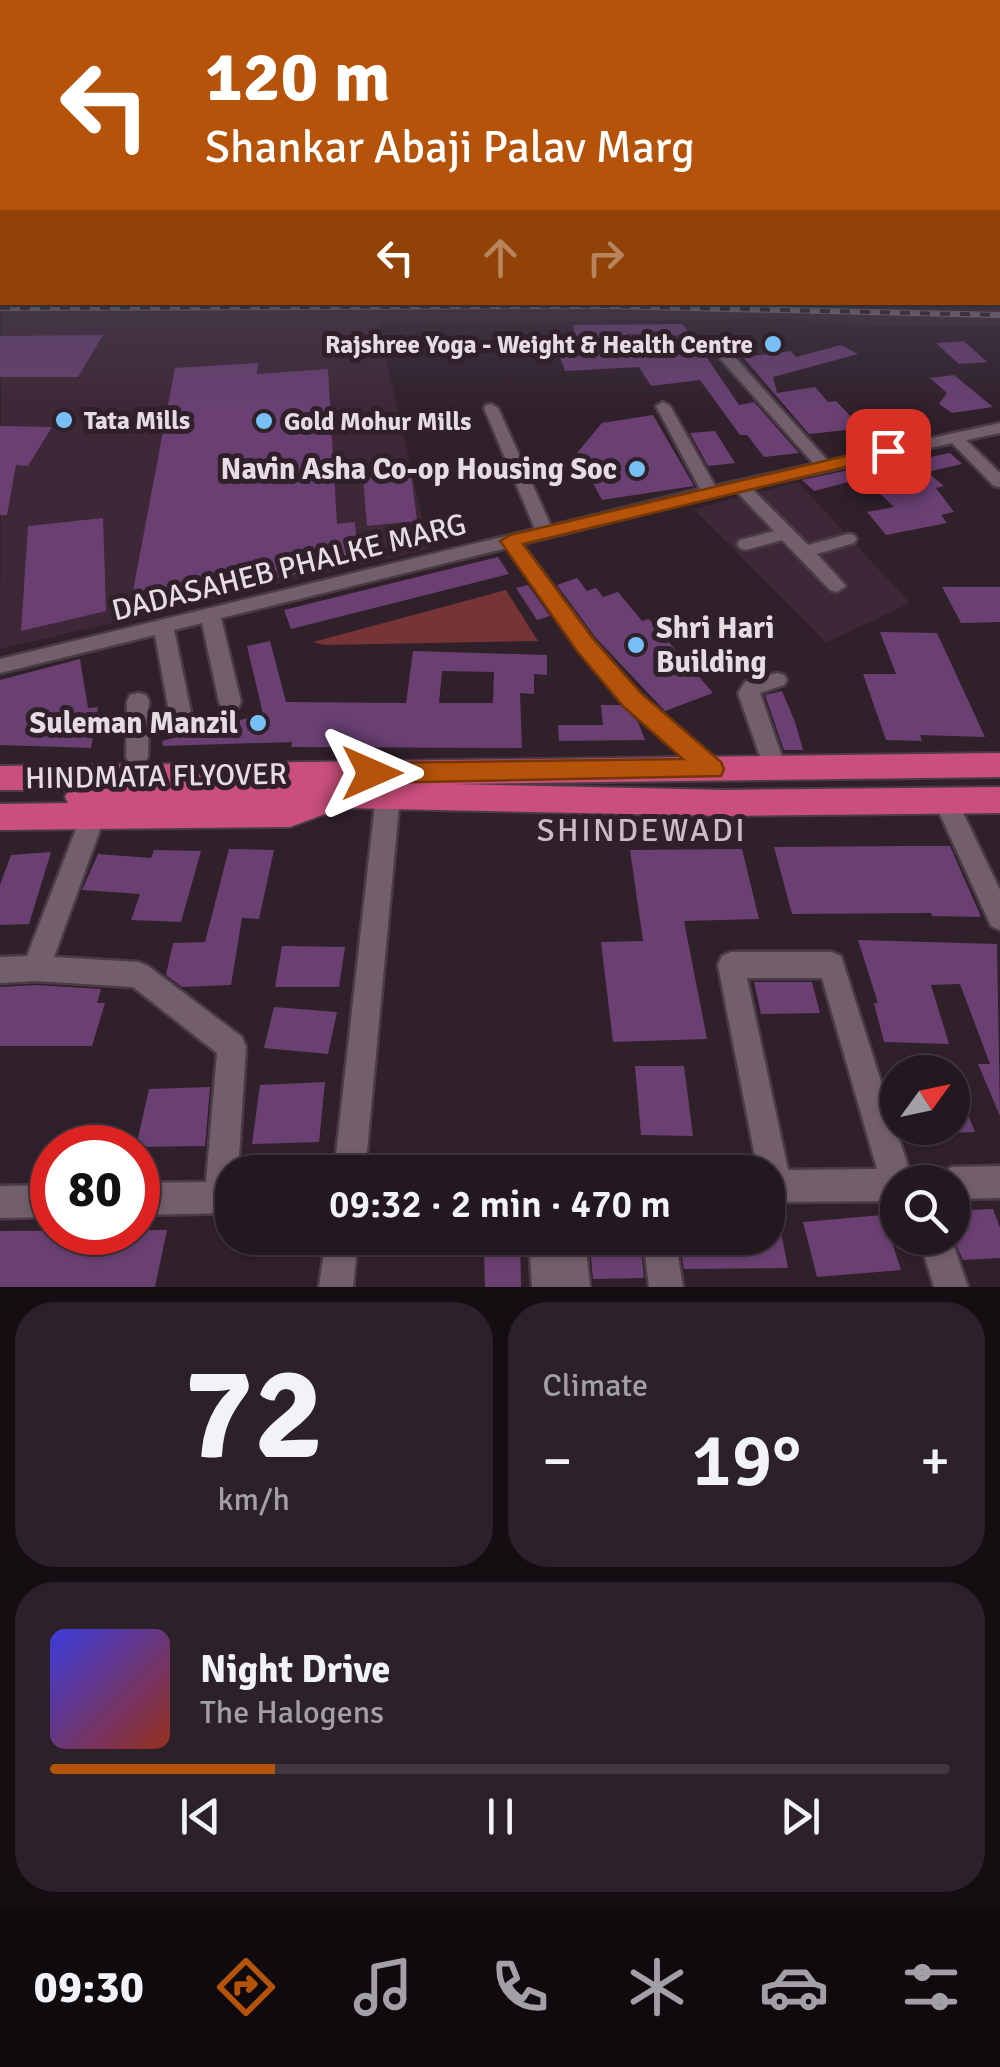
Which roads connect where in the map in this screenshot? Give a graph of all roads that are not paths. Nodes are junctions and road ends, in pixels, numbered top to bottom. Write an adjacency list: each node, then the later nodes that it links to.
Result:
1 (627, 342): 6 (street)
2 (663, 406): 9 (street)
3 (491, 408): 10 (street)
4 (1000, 428): 5 (street, DADASAHEB PHALKE MARG)
5 (954, 437): 6 (street, DADASAHEB PHALKE MARG); 7 (street)
6 (823, 465): 8 (street, DADASAHEB PHALKE MARG)
7 (1000, 482)
8 (739, 485): 9 (street, DADASAHEB PHALKE MARG); 11 (street)
9 (710, 492): 10 (street, DADASAHEB PHALKE MARG)
10 (545, 533): 13 (street, DADASAHEB PHALKE MARG)
11 (786, 534): 14 (street); 15 (street)
12 (848, 539): 15 (street)
13 (510, 541): 17 (street, DADASAHEB PHALKE MARG); 28 (street)
14 (746, 544)
15 (804, 552): 16 (street)
16 (837, 586)
17 (210, 614): 18 (street, DADASAHEB PHALKE MARG); 22 (street)
18 (163, 626): 19 (street, DADASAHEB PHALKE MARG); 23 (street)
19 (0, 666)
20 (777, 680): 27 (street)
21 (138, 701): 24 (street)
22 (230, 702)
23 (180, 717)
24 (137, 758): 25 (highway); 31 (highway)
25 (0, 759)
26 (1000, 765): 27 (highway)
27 (775, 768): 28 (highway)
28 (712, 769): 31 (highway)
29 (0, 778): 30 (highway, HINDMATA FLYOVER)
30 (305, 784): 31 (highway, HINDMATA FLYOVER); 32 (highway, HINDMATA FLYOVER); 33 (highway, HINDMATA FLYOVER)
31 (380, 784): 32 (highway, HINDMATA FLYOVER); 34 (highway); 42 (street)
32 (340, 796): 36 (highway)
33 (0, 799)
34 (946, 800): 35 (highway); 38 (street)
35 (1000, 800)
36 (93, 816): 37 (highway); 39 (street)
37 (0, 817)
38 (1000, 918)
39 (36, 968): 40 (street); 41 (street)
40 (0, 970)
41 (228, 1155)
42 (351, 1155)
43 (766, 1155): 44 (street)
44 (891, 1165)
45 (1000, 1182): 46 (street)
46 (970, 1183)
47 (880, 1184): 48 (street)
48 (785, 1186)
49 (215, 1197): 50 (street)
50 (160, 1199)
51 (30, 1201): 52 (street)
52 (0, 1202)
53 (340, 1255): 58 (street)
54 (546, 1255): 59 (street)
55 (570, 1255): 60 (street)
56 (661, 1255): 61 (street)
57 (941, 1255): 62 (street)
58 (336, 1287)
59 (548, 1287)
60 (572, 1287)
61 (666, 1287)
62 (951, 1287)

